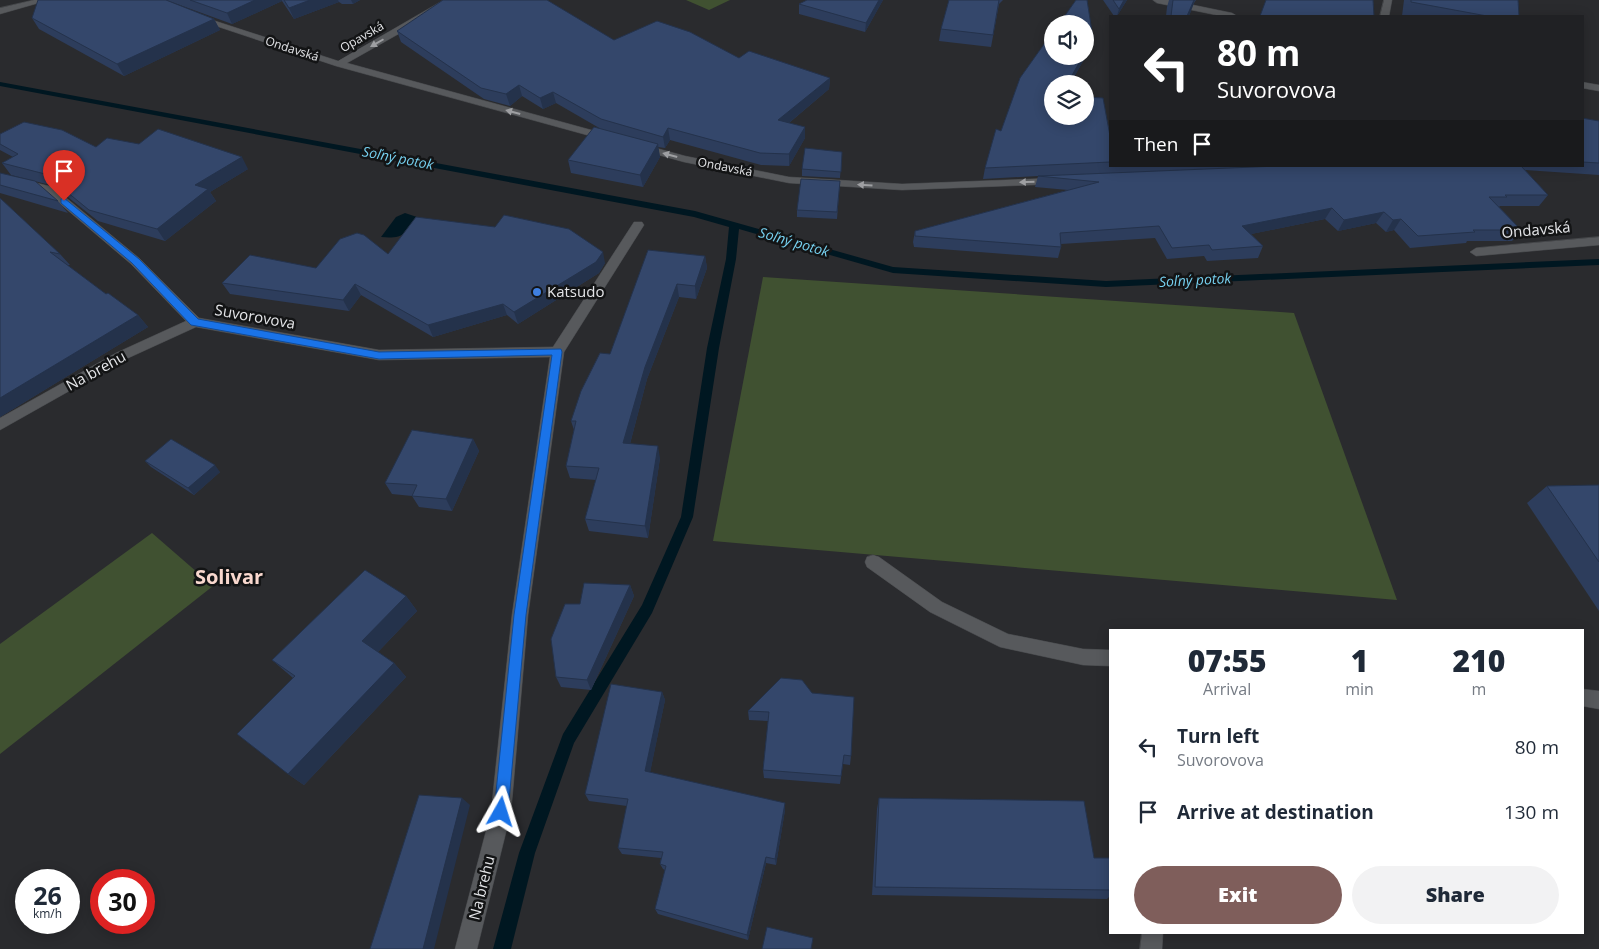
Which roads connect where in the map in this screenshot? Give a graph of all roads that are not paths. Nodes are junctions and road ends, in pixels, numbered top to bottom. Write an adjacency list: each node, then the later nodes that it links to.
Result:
1 (45, 0): 5 (street)
2 (449, 0): 9 (street, Opavská, one-way to 9)
3 (1157, 0): 6 (street)
4 (1388, 0): 7 (street)
5 (0, 11)
6 (1227, 15)
7 (1385, 15)
8 (193, 16): 9 (street, Ondavská)
9 (339, 64): 13 (street, Ondavská, one-way to 9)
10 (1584, 85): 11 (street)
11 (1599, 88)
12 (0, 177): 17 (street, Suvorovova)
13 (1070, 180)
14 (638, 225): 18 (street)
15 (1599, 242): 16 (street, Ondavská)
16 (1476, 252)
17 (195, 322): 18 (street, Suvorovova); 19 (street, Na brehu)
18 (557, 352): 25 (street, Na brehu)
19 (0, 425)
20 (874, 562): 21 (street)
21 (1109, 658)
22 (1584, 697): 23 (street)
23 (1599, 700)
24 (1153, 934): 26 (street)
25 (466, 949)
26 (1151, 949)

